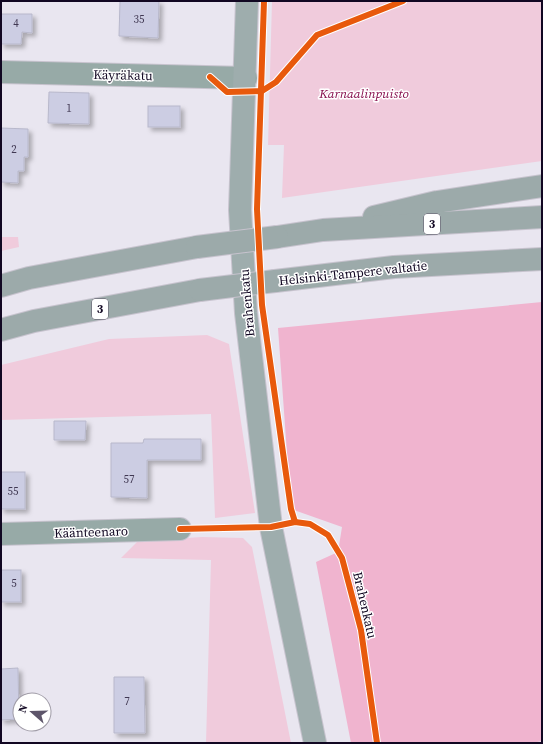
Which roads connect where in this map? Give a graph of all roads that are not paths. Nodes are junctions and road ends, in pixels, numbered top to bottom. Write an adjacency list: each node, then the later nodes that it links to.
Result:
1 (247, 1): 3 (main road, Brahenkatu)
2 (1, 72): 3 (street, Käyräkatu)
3 (246, 78): 12 (main road, Brahenkatu)
4 (542, 186): 6 (highway)
5 (542, 217): 6 (highway, 3)
6 (323, 230): 8 (highway, 3, bridge)
7 (542, 260): 9 (highway, Helsinki-Tampere valtatie / 3, bridge)
8 (1, 286)
9 (1, 330)
10 (180, 529): 11 (street, Käänteenaro)
11 (1, 534)
12 (315, 743)

